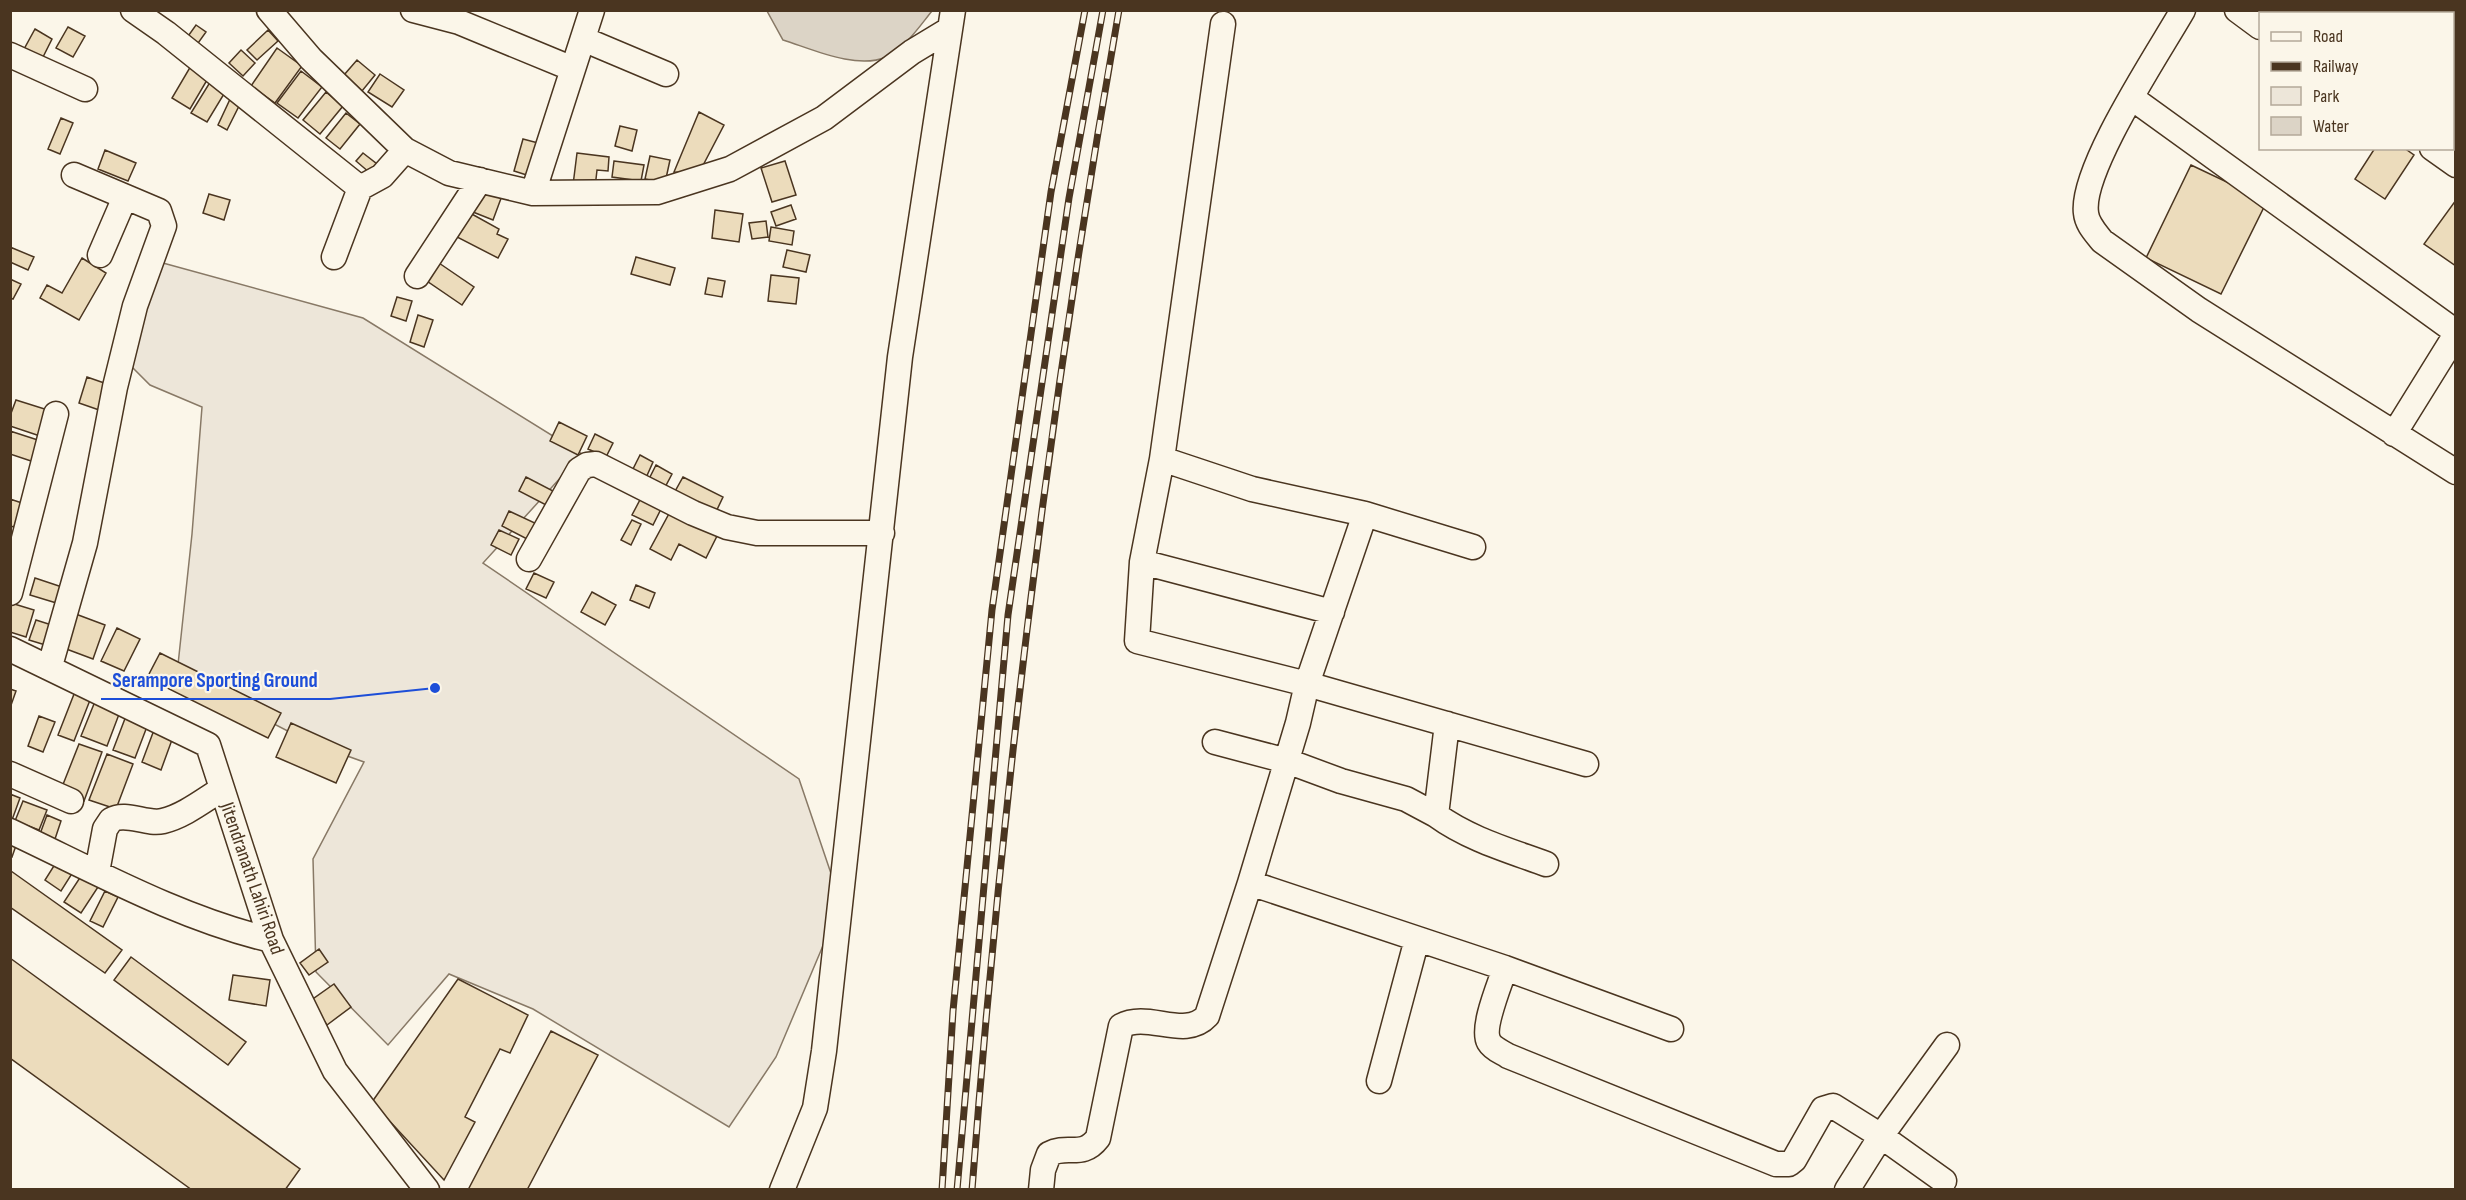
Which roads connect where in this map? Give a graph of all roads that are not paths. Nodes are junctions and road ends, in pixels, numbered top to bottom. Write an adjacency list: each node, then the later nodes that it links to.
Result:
1 (269, 10): 16 (street)
2 (413, 10): 12 (street)
3 (592, 10): 10 (street)
4 (2183, 10): 15 (street)
5 (2237, 10): 9 (street)
6 (136, 11): 21 (street)
7 (952, 20): 22 (street); 33 (street)
8 (1222, 24): 30 (street)
9 (2259, 26)
10 (583, 39): 12 (street); 13 (street)
11 (10, 55): 14 (street)
12 (573, 69): 22 (street)
13 (666, 74)
14 (85, 89)
15 (2132, 98): 27 (street); 29 (street)
16 (405, 150): 20 (street); 21 (street)
17 (2435, 150): 18 (street)
18 (2456, 165)
19 (74, 175): 23 (street)
20 (480, 180): 22 (street); 26 (street)
21 (360, 188): 25 (street)
22 (533, 193)
23 (125, 197): 24 (street); 40 (street)
24 (100, 255)
25 (334, 257)
26 (417, 276)
27 (2456, 333): 29 (street)
28 (56, 414): 37 (street)
29 (2394, 434): 31 (street)
30 (1162, 459): 32 (street); 36 (street)
31 (2456, 472)
32 (1365, 514): 34 (street); 38 (street)
33 (882, 533): 35 (street); 63 (street)
34 (1473, 547)
35 (529, 559)
36 (1142, 562): 38 (street); 41 (street)
37 (10, 593)
38 (1332, 612): 41 (street)
39 (10, 649): 40 (street, Jitendranath Lahiri Road)
40 (50, 666): 47 (street, Jitendranath Lahiri Road)
41 (1308, 684): 42 (street); 44 (street)
42 (1447, 724): 45 (street); 49 (street)
43 (1215, 742): 44 (street)
44 (1287, 761): 49 (street); 53 (street)
45 (1586, 764)
46 (10, 774): 48 (street)
47 (222, 789): 52 (street); 55 (street, Jitendranath Lahiri Road)
48 (71, 801)
49 (1436, 815): 51 (street)
50 (10, 831): 52 (street)
51 (1546, 864)
52 (97, 872): 55 (street)
53 (1250, 883): 54 (street); 64 (street)
54 (1418, 939): 56 (street); 59 (street)
55 (271, 940): 62 (street, Jitendranath Lahiri Road)
56 (1505, 968): 57 (street); 60 (street)
57 (1671, 1029)
58 (1947, 1045): 60 (street)
59 (1379, 1081)
60 (1881, 1136): 61 (street); 65 (street)
61 (1944, 1181)
62 (427, 1190)
63 (782, 1190)
64 (1041, 1190)
65 (1847, 1190)

